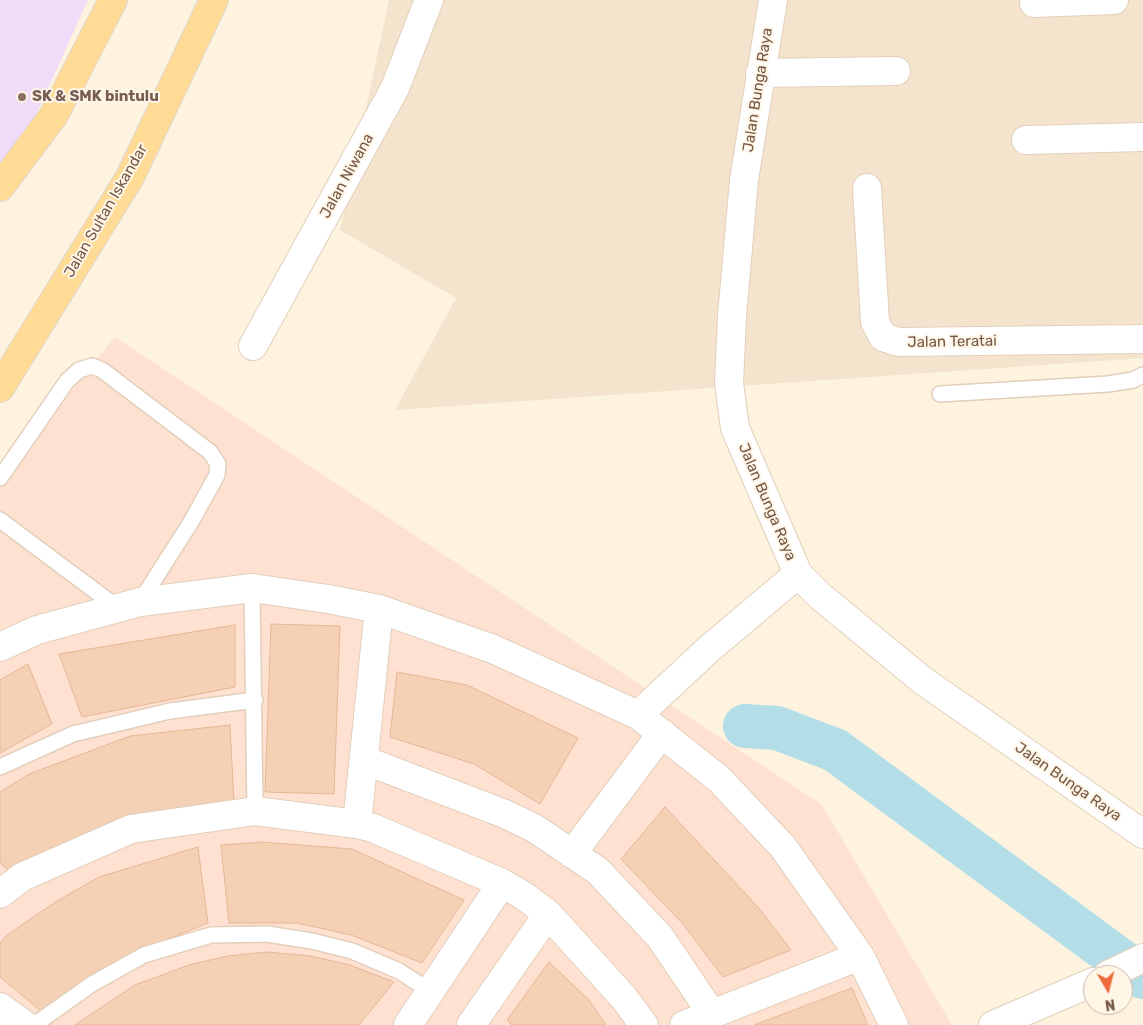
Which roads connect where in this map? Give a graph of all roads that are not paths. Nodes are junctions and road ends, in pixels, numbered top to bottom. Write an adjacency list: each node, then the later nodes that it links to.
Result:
1 (113, 0): 11 (main road)
2 (214, 0): 16 (main road, Jalan Sultan Iskandar)
3 (430, 0): 14 (street, Jalan Niwana)
4 (773, 0): 8 (street, Jalan Bunga Raya)
5 (1114, 0): 6 (street)
6 (1034, 3)
7 (896, 71): 8 (street)
8 (760, 73): 20 (street, Jalan Bunga Raya)
9 (1143, 137): 10 (street)
10 (1026, 140)
11 (0, 187)
12 (867, 188): 13 (street, Jalan Teratai)
13 (1143, 339)
14 (253, 346)
15 (1143, 375): 17 (lane)
16 (0, 388)
17 (940, 394)
18 (0, 478): 22 (lane)
19 (0, 520): 22 (lane)
20 (798, 574): 26 (street); 32 (street, Jalan Bunga Raya)
21 (252, 588): 22 (street); 23 (street); 25 (lane)
22 (129, 605): 24 (street)
23 (379, 609): 26 (street); 28 (street)
24 (0, 646)
25 (255, 700): 29 (lane); 30 (lane)
26 (638, 715): 27 (street)
27 (662, 733): 33 (street); 37 (street)
28 (364, 760): 31 (street); 33 (street)
29 (0, 767)
30 (255, 811): 31 (street); 35 (street)
31 (358, 824): 34 (street)
32 (1143, 834)
33 (572, 854): 43 (street)
34 (502, 883): 36 (street); 41 (street)
35 (1, 890)
36 (548, 914): 44 (street); 48 (street)
37 (860, 956): 43 (street); 50 (street)
38 (1143, 958): 39 (street)
39 (1129, 965)
40 (1083, 986): 51 (street)
41 (430, 991): 46 (lane); 47 (street)
42 (0, 1007): 45 (street)
43 (712, 1014): 49 (street)
44 (479, 1021)
45 (25, 1025)
46 (34, 1025)
47 (408, 1025)
48 (644, 1025)
49 (684, 1025)
50 (894, 1025)
51 (993, 1025)

